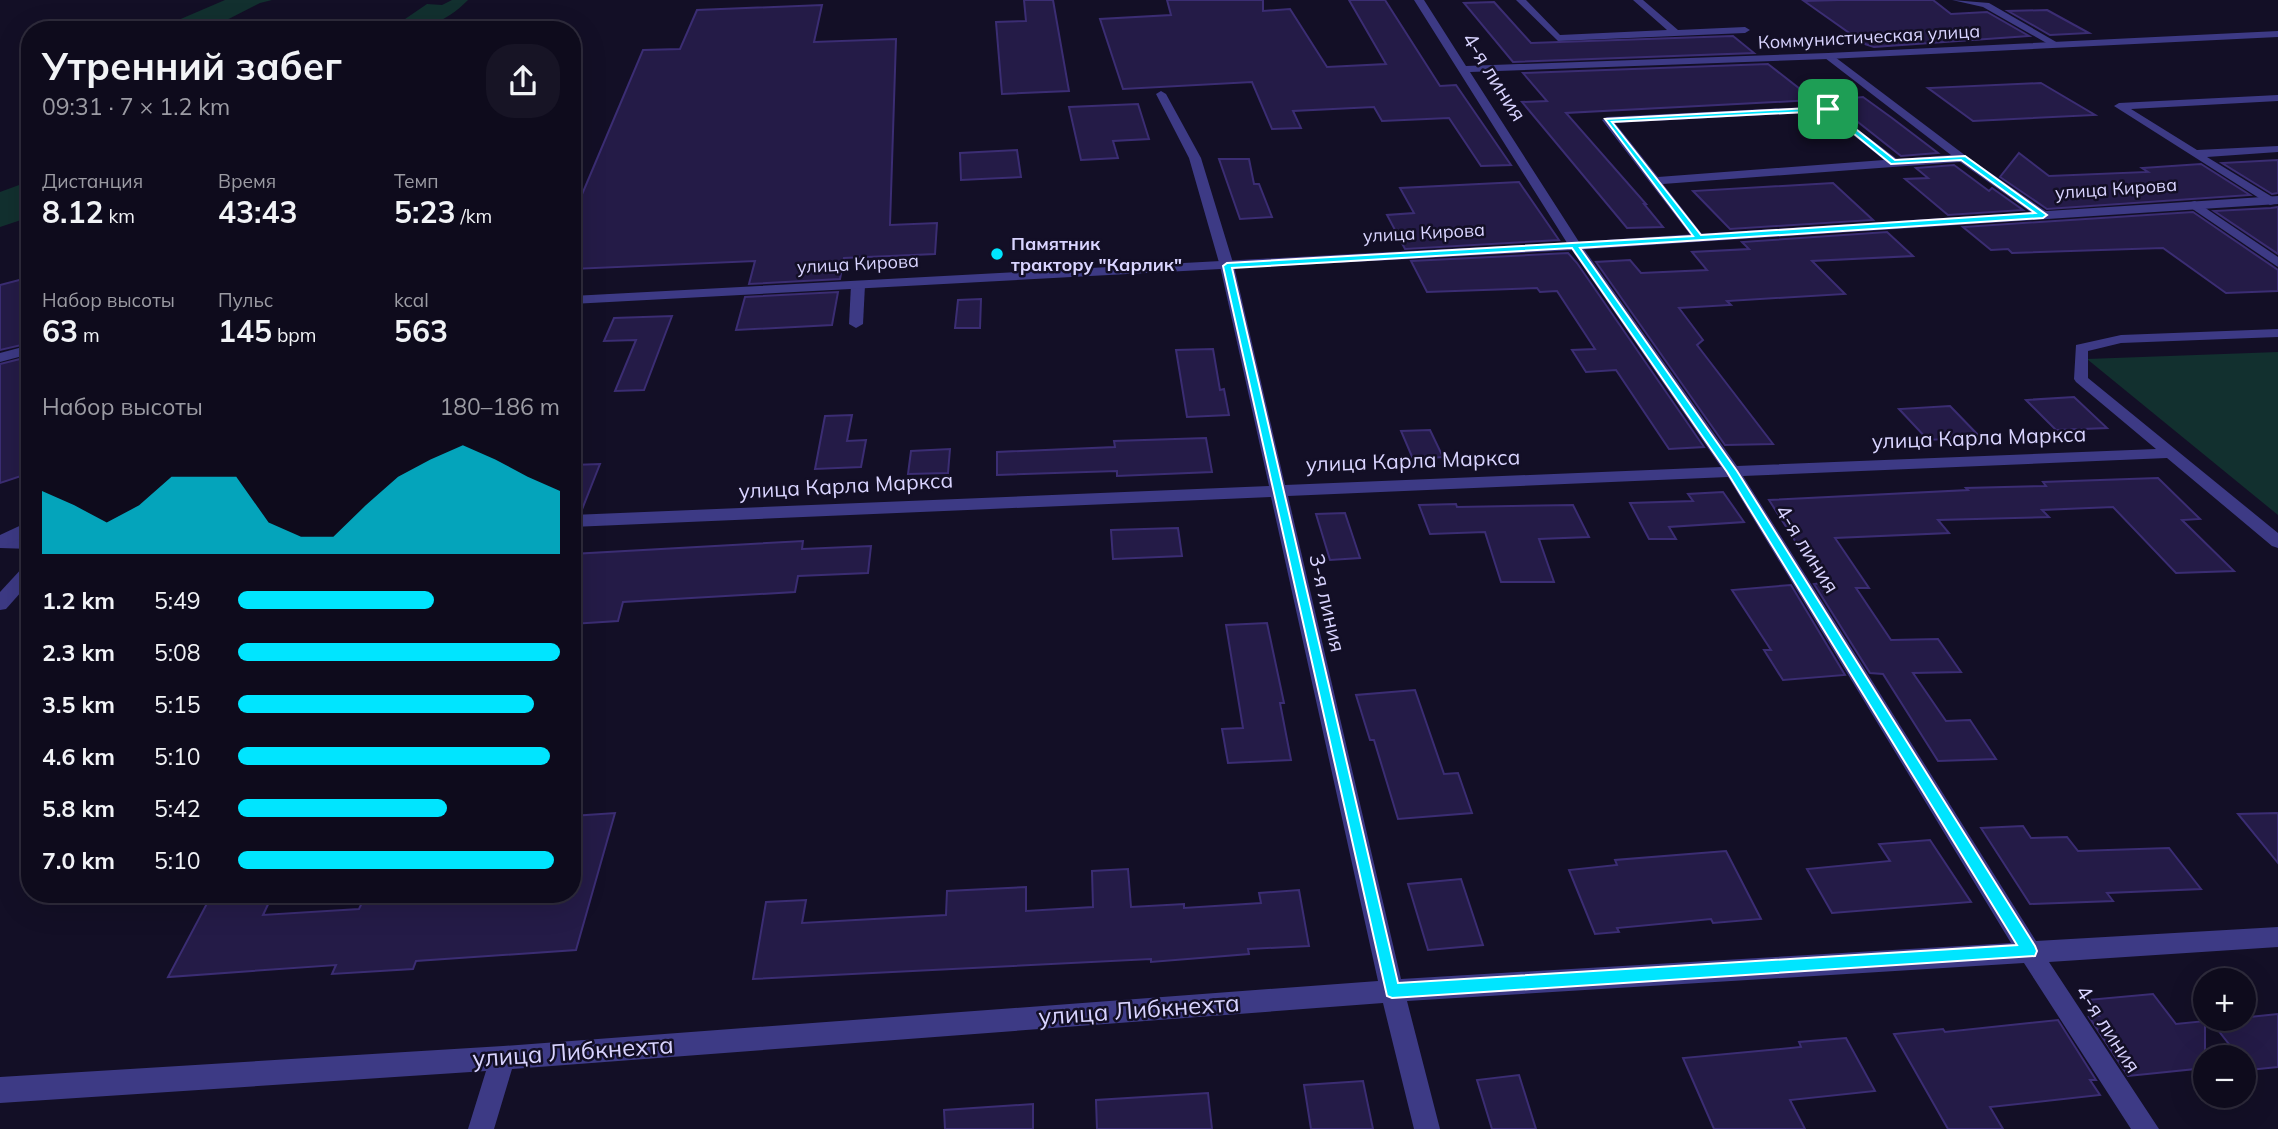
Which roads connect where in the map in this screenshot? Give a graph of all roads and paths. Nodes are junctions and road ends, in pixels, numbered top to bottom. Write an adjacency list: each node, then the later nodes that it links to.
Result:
1 (1419, 0): 10 (street, 4-я линия)
2 (1521, 0): 6 (street)
3 (1638, 0): 6 (street)
4 (1957, 0): 8 (street)
5 (1745, 30): 6 (street)
6 (1676, 33)
7 (2278, 34): 8 (street, Коммунистическая улица)
8 (2053, 43): 9 (street, Коммунистическая улица)
9 (1828, 56): 10 (street, Коммунистическая улица); 15 (street)
10 (1461, 69): 22 (street, 4-я линия)
11 (1161, 94): 24 (street, 3-я линия)
12 (2278, 98): 14 (street)
13 (2278, 149): 14 (street)
14 (2195, 154): 18 (street)
15 (1962, 158): 16 (street); 20 (street)
16 (1894, 163): 17 (street); 17 (street)
17 (1655, 181): 21 (street)
18 (2274, 200): 19 (street, улица Кирова)
19 (2195, 205): 20 (street, улица Кирова); 23 (street)
20 (2043, 215): 21 (street, улица Кирова)
21 (1699, 238): 22 (street, улица Кирова)
22 (1575, 246): 24 (street, улица Кирова); 32 (street, 4-я линия)
23 (2278, 263)
24 (1227, 266): 25 (street, улица Кирова); 33 (street, 3-я линия)
25 (858, 285): 26 (street, улица Кирова); 27 (street)
26 (581, 300)
27 (856, 324)
28 (2278, 332): 31 (street, улица Карла Маркса)
29 (21, 352): 30 (street)
30 (0, 358)
31 (2172, 453): 32 (street, улица Карла Маркса); 37 (street, улица Карла Маркса)
32 (1731, 471): 33 (street, улица Карла Маркса); 42 (street, 4-я линия)
33 (1278, 490): 34 (street, улица Карла Маркса); 43 (street, 3-я линия)
34 (581, 521)
35 (21, 532): 36 (street)
36 (0, 542): 38 (street)
37 (2278, 542)
38 (21, 543)
39 (21, 580): 40 (street)
40 (0, 604)
41 (2278, 937): 42 (street, улица Либкнехта)
42 (2029, 951): 43 (street, улица Либкнехта); 48 (street, 4-я линия)
43 (1392, 991): 44 (street, улица Либкнехта); 47 (street, 3-я линия)
44 (503, 1058): 45 (street, улица Либкнехта); 46 (street)
45 (0, 1090)
46 (481, 1129)
47 (1427, 1129)
48 (2147, 1129)

